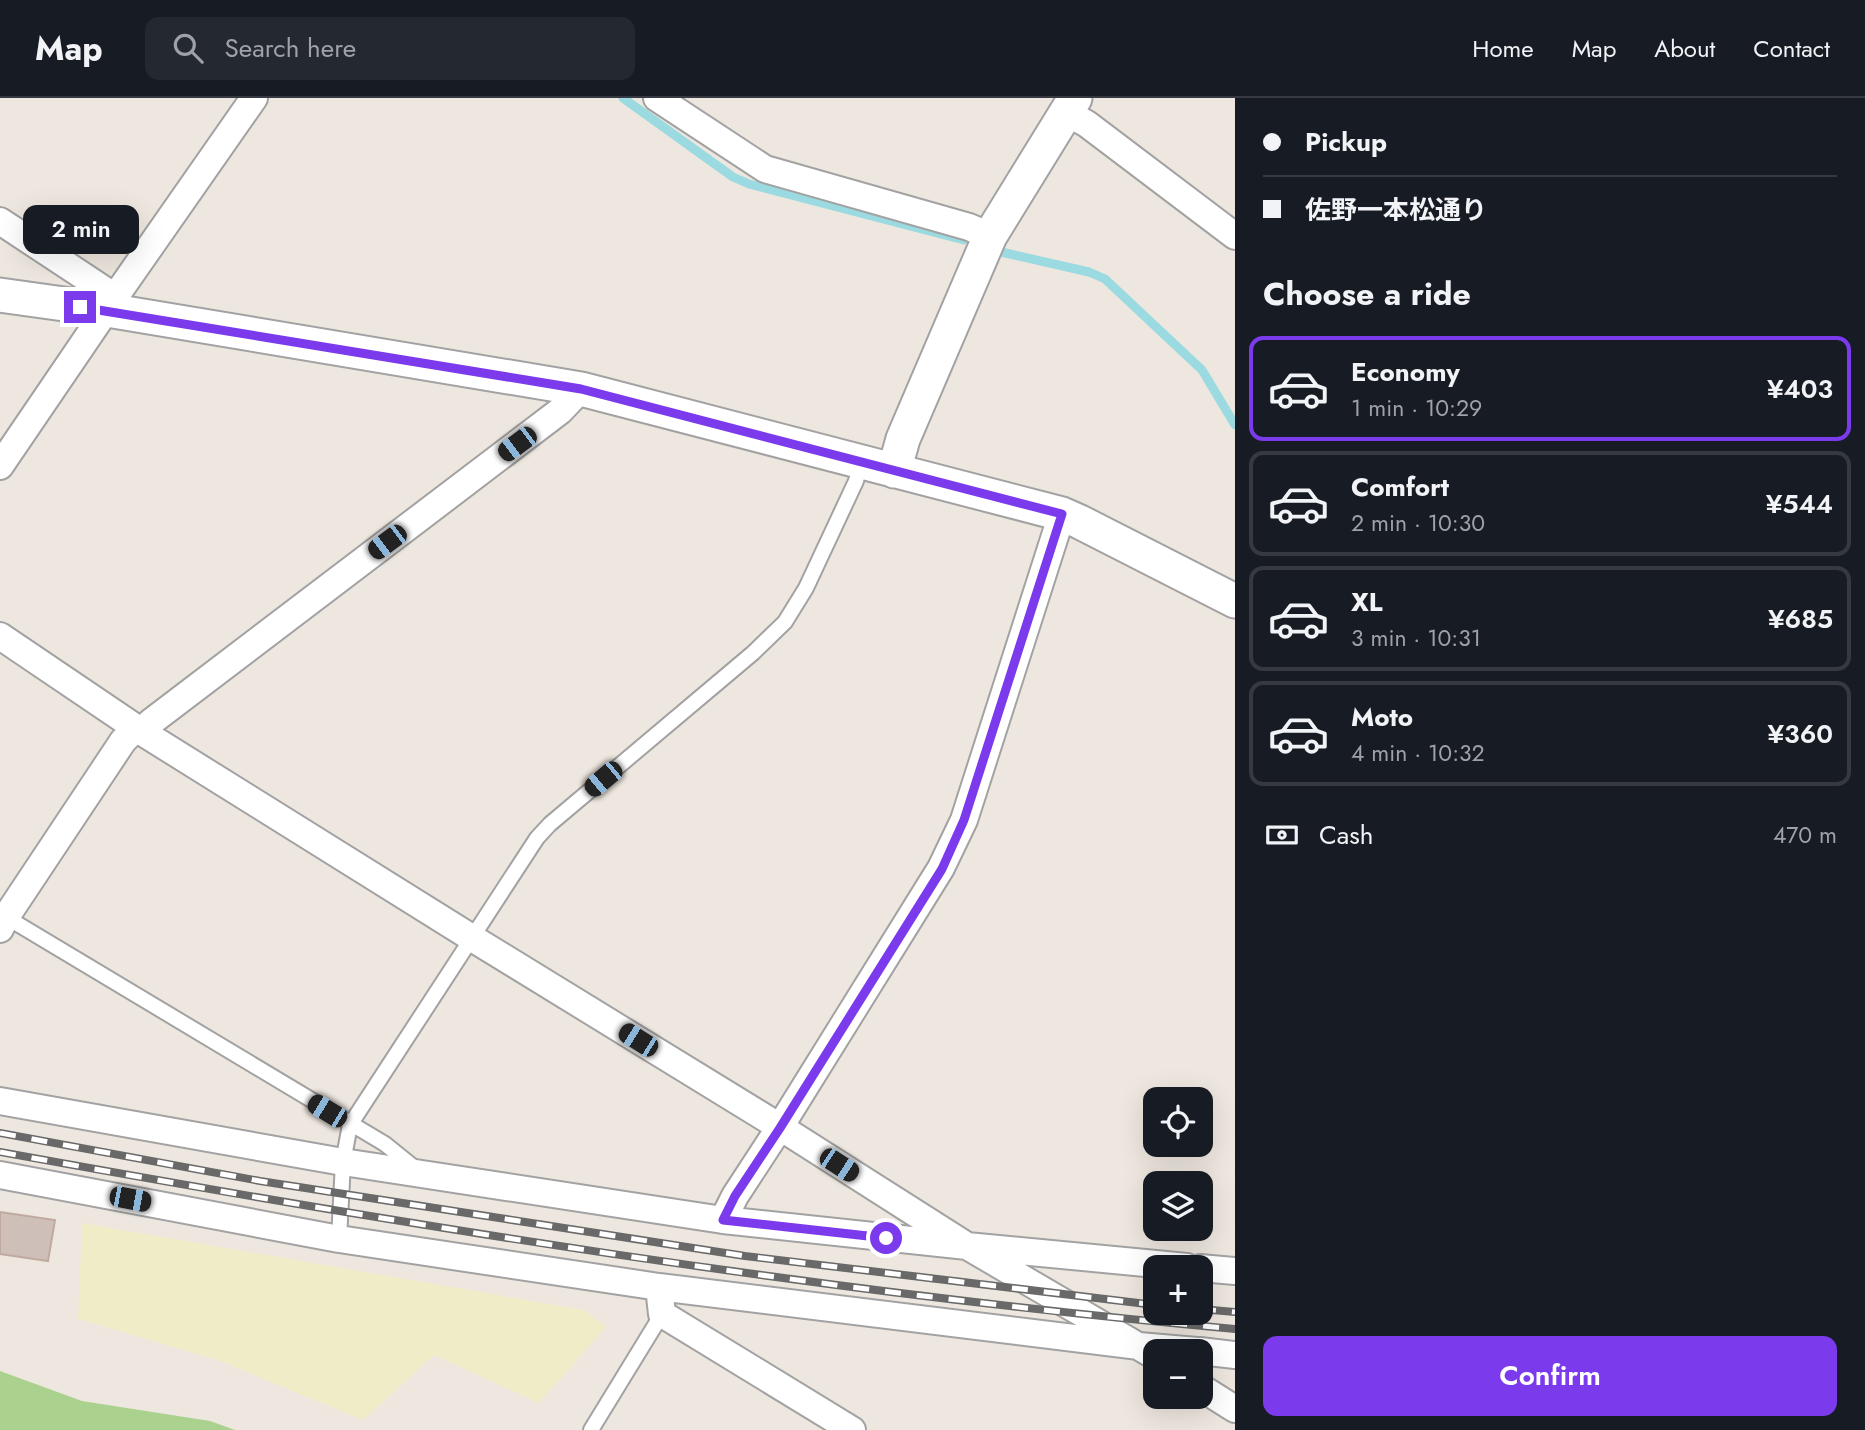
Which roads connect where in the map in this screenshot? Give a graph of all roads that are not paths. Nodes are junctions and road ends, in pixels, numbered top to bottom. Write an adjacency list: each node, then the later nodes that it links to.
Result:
1 (254, 98): 8 (street)
2 (657, 98): 5 (street)
3 (1071, 105): 5 (street); 6 (street)
4 (0, 221): 8 (street)
5 (990, 236): 12 (street)
6 (1235, 236)
7 (0, 295): 8 (street)
8 (111, 304): 9 (street); 11 (street)
9 (581, 389): 10 (street); 16 (street)
10 (861, 462): 12 (street); 18 (lane)
11 (0, 466)
12 (894, 471): 13 (street)
13 (1062, 514): 14 (street); 21 (street)
14 (1235, 601)
15 (0, 636): 16 (street)
16 (139, 730): 17 (street); 18 (street)
17 (3, 923): 20 (lane)
18 (472, 938): 20 (lane); 21 (street)
19 (0, 1101): 22 (street)
20 (350, 1125): 22 (lane); 23 (lane)
21 (780, 1128): 25 (street); 27 (street)
22 (343, 1162): 23 (street); 26 (lane)
23 (422, 1174): 25 (street)
24 (0, 1175): 26 (street)
25 (723, 1220): 27 (street)
26 (339, 1239): 31 (street)
27 (967, 1247): 28 (street); 33 (street)
28 (1143, 1263)
29 (1213, 1269): 30 (street)
30 (1235, 1271)
31 (659, 1287): 32 (street); 34 (street)
32 (662, 1314): 39 (lane); 40 (street)
33 (1143, 1349)
34 (1143, 1350)
35 (1213, 1352): 36 (street)
36 (1235, 1354)
37 (1213, 1395): 38 (street)
38 (1235, 1409)
39 (591, 1430)
40 (852, 1430)

